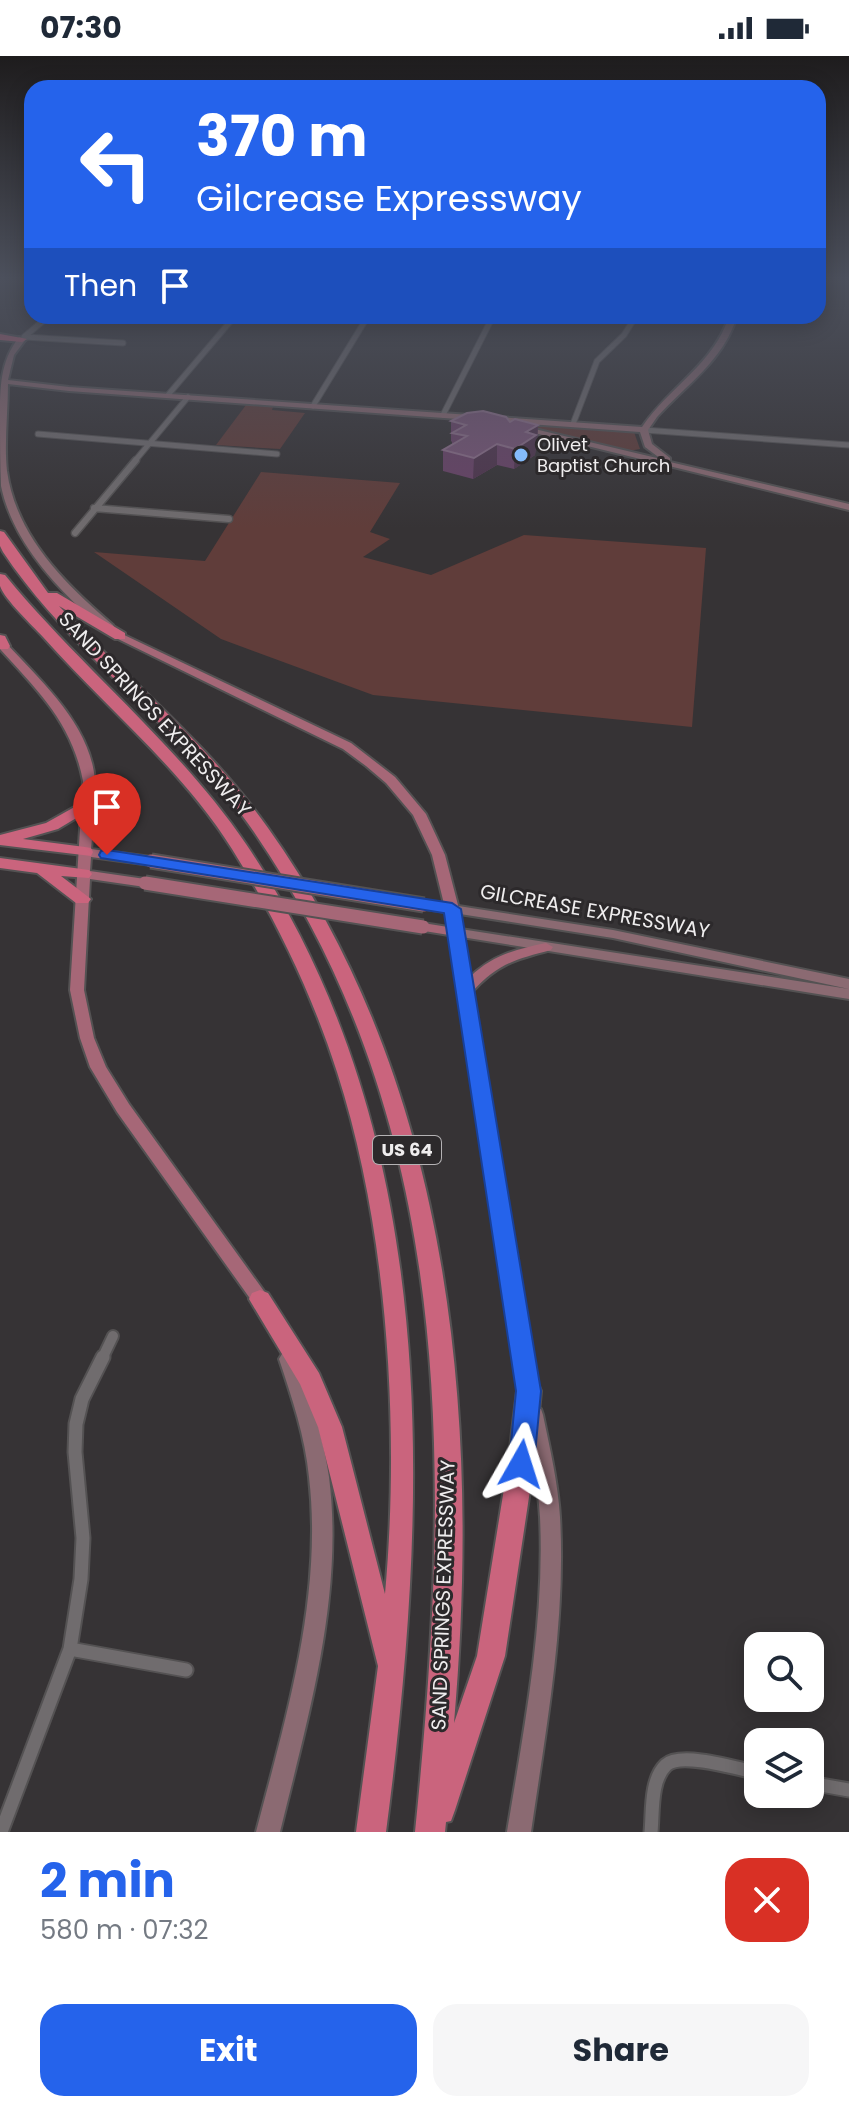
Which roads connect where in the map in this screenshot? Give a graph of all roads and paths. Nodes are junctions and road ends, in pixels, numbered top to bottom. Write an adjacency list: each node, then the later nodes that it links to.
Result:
1 (6, 363): 7 (main road)
2 (195, 363): 8 (street)
3 (339, 363): 10 (street)
4 (469, 363): 12 (street)
5 (596, 363): 14 (street)
6 (704, 363): 11 (main road)
7 (2, 383): 8 (main road); 28 (main road)
8 (168, 395): 9 (main road)
9 (188, 397): 10 (main road); 17 (street)
10 (313, 406): 12 (main road)
11 (657, 413): 14 (main road); 15 (main road)
12 (443, 415): 13 (main road)
13 (467, 417): 14 (main road); 20 (main road)
14 (573, 424): 15 (main road)
15 (644, 430): 18 (street); 20 (main road)
16 (38, 434): 17 (street)
17 (148, 443): 19 (street); 22 (street)
18 (849, 445)
19 (277, 454)
20 (678, 466): 21 (main road)
21 (849, 507)
22 (94, 508): 23 (street); 24 (street)
23 (229, 519)
24 (75, 533)
25 (0, 535): 27 (highway, SAND SPRINGS EXPRESSWAY / US 64)
26 (0, 578): 48 (highway, SAND SPRINGS EXPRESSWAY / US 64)
27 (36, 587): 28 (highway); 55 (highway, SAND SPRINGS EXPRESSWAY / US 64)
28 (120, 636): 37 (main road)
29 (1, 642): 30 (main road)
30 (87, 805): 31 (highway); 32 (main road)
31 (0, 840): 32 (highway, GILCREASE EXPRESSWAY)
32 (85, 852): 35 (main road); 37 (main road, GILCREASE EXPRESSWAY, bridge)
33 (0, 863): 34 (highway, GILCREASE EXPRESSWAY)
34 (35, 867): 35 (highway, GILCREASE EXPRESSWAY); 36 (highway)
35 (83, 874): 36 (main road); 38 (main road, GILCREASE EXPRESSWAY, bridge)
36 (82, 899): 43 (main road)
37 (452, 909): 38 (main road); 40 (main road, GILCREASE EXPRESSWAY)
38 (454, 932): 39 (main road, GILCREASE EXPRESSWAY); 41 (main road)
39 (546, 947): 41 (main road); 42 (main road, GILCREASE EXPRESSWAY)
40 (849, 984)
41 (464, 992): 45 (main road)
42 (849, 994)
43 (260, 1299): 48 (highway); 53 (main road)
44 (113, 1336): 46 (street)
45 (529, 1391): 55 (highway); 56 (main road)
46 (70, 1649): 47 (street); 52 (street)
47 (186, 1670)
48 (391, 1671): 54 (highway, SAND SPRINGS EXPRESSWAY / US 64)
49 (744, 1770): 57 (street)
50 (824, 1786): 51 (street)
51 (849, 1790)
52 (1, 1832)
53 (268, 1832)
54 (371, 1832)
55 (431, 1832)
56 (519, 1832)
57 (651, 1832)

